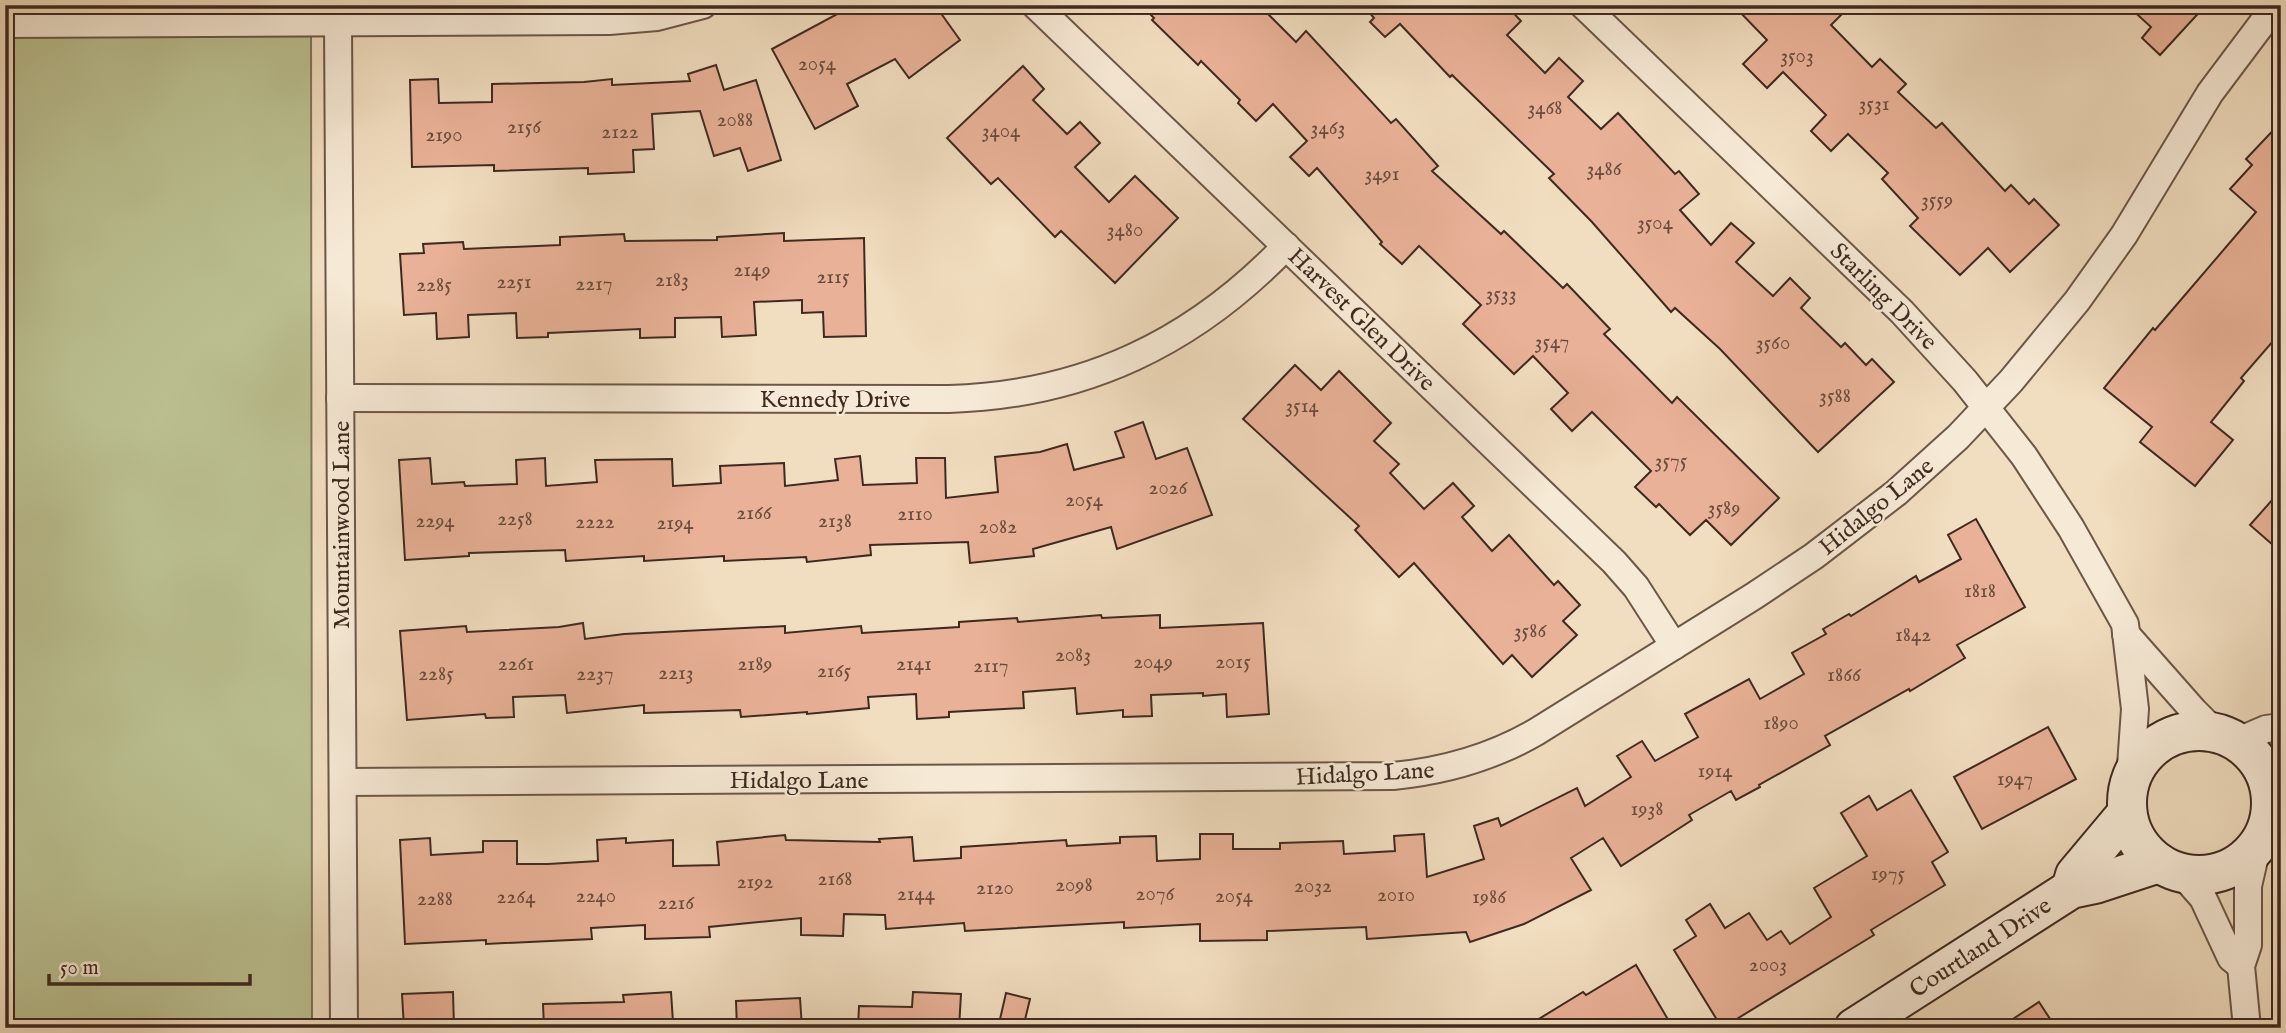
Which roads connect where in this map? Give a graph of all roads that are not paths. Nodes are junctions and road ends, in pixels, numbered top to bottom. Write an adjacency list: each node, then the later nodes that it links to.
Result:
1 (704, 5): 5 (street)
2 (1035, 5): 7 (street, Harvest Glen Drive)
3 (1583, 5): 9 (street, Starling Drive)
4 (2276, 5): 9 (street, Hidalgo Lane)
5 (338, 22): 6 (street); 8 (street, Mountainwood Lane)
6 (5, 24)
7 (1286, 247): 8 (street, Kennedy Drive); 11 (street, Harvest Glen Drive)
8 (340, 398): 14 (street, Mountainwood Lane)
9 (1987, 407): 10 (street, Starling Drive); 11 (street, Hidalgo Lane)
10 (2126, 634): 13 (street, Starling Drive); 15 (street, Starling Drive)
11 (1674, 646): 14 (street, Hidalgo Lane)
12 (2281, 727): 13 (street)
13 (2227, 737): 15 (street); 16 (street)
14 (343, 782): 20 (street, Mountainwood Lane)
15 (2129, 796): 17 (street); 18 (street, Courtland Drive)
16 (2268, 827): 17 (street); 19 (street)
17 (2170, 868): 18 (street, Courtland Drive); 19 (street)
18 (2071, 889): 21 (street, Courtland Drive)
19 (2241, 965): 22 (street)
20 (344, 1028)
21 (1854, 1028)
22 (2247, 1028)

